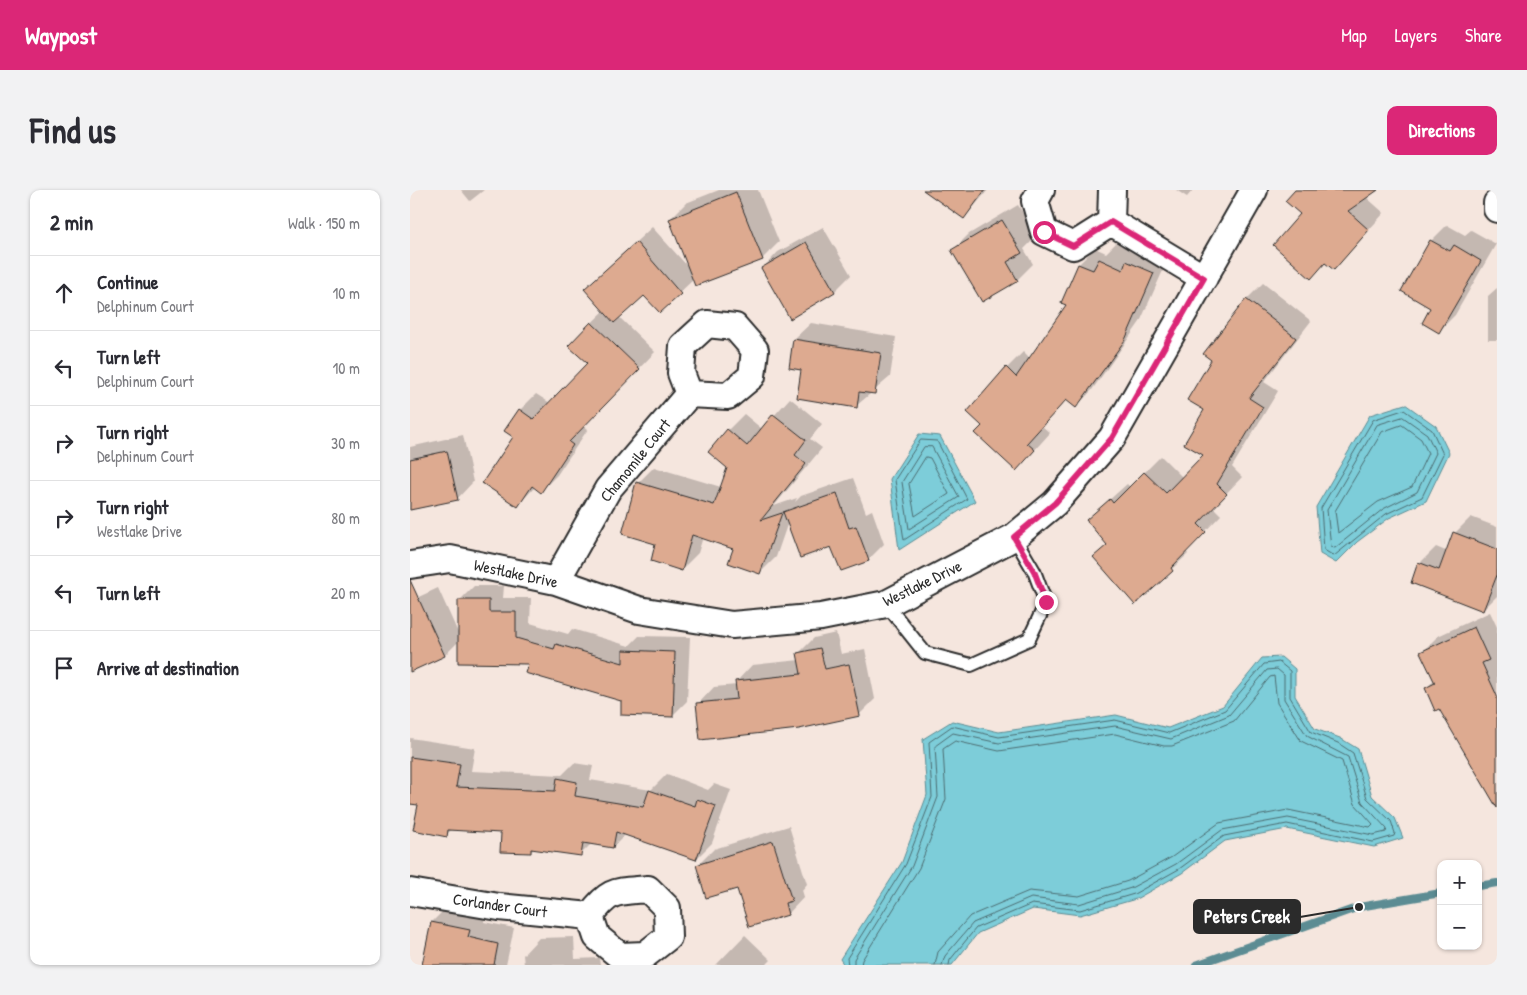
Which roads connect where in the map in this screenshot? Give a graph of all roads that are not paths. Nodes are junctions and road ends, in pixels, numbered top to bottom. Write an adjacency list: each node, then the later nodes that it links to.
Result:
1 (1041, 190): 6 (street)
2 (1112, 190): 6 (street)
3 (1254, 190): 7 (street, Westlake Drive)
4 (1497, 203): 5 (street)
5 (1497, 209)
6 (1111, 222): 7 (street)
7 (1204, 278): 9 (street, Westlake Drive)
8 (689, 394): 11 (street, Chamomile Court)
9 (1014, 537): 12 (street, Westlake Drive); 12 (lane)
10 (410, 565): 11 (street, Westlake Drive)
11 (556, 580): 12 (street, Westlake Drive)
12 (886, 604)
13 (410, 892): 14 (street, Corlander Court)
14 (590, 916)

